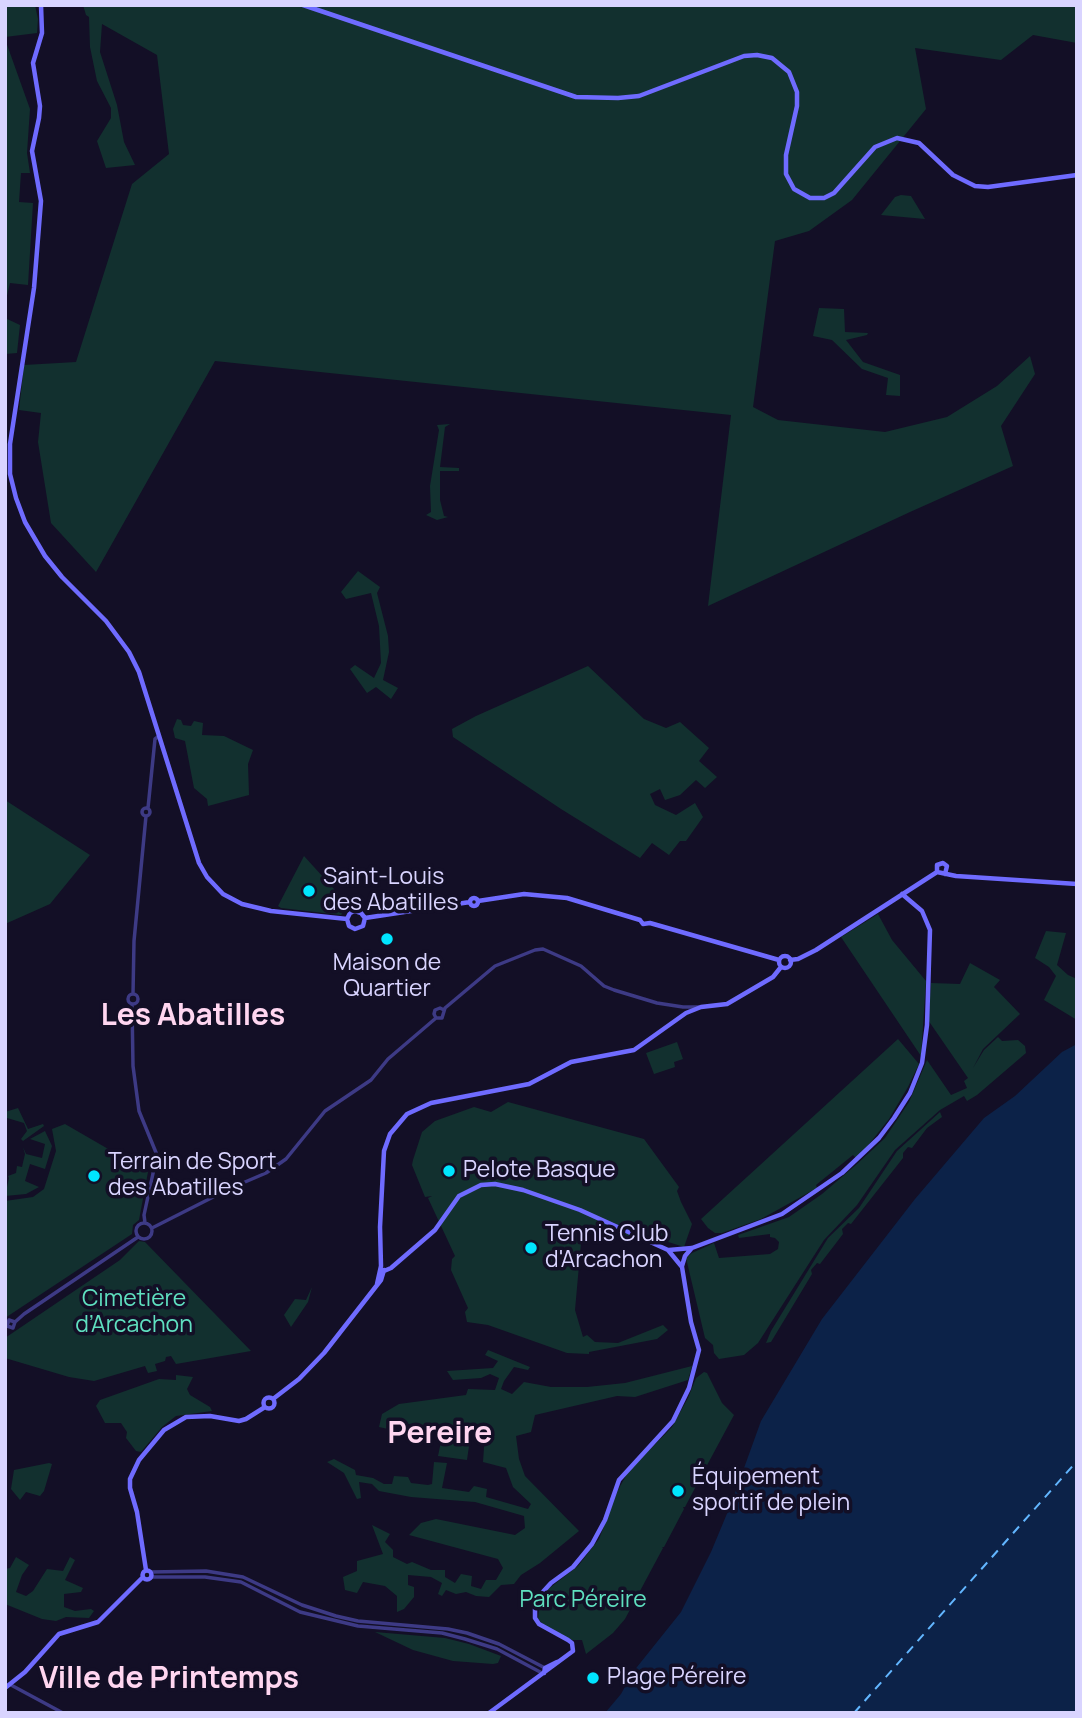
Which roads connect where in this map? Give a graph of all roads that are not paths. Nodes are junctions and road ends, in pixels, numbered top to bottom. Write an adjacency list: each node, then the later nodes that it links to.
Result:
1 (41, 5): 4 (main road)
2 (303, 5): 3 (main road)
3 (1077, 175)
4 (160, 735): 5 (main road); 6 (street)
5 (166, 756): 6 (street); 12 (main road)
6 (152, 762): 19 (street)
7 (937, 872): 8 (main road); 8 (main road); 10 (main road)
8 (945, 874): 9 (main road)
9 (1077, 884)
10 (902, 894): 14 (main road); 23 (main road)
11 (365, 918): 12 (main road); 12 (main road); 13 (main road)
12 (347, 919)
13 (779, 960): 14 (main road); 15 (main road)
14 (790, 960): 15 (main road)
15 (782, 967): 17 (main road)
16 (444, 1010): 17 (street); 18 (street); 18 (street)
17 (684, 1010): 26 (main road)
18 (436, 1018): 20 (street)
19 (145, 1223): 20 (street); 21 (street)
20 (152, 1228): 21 (street)
21 (138, 1237): 27 (street)
22 (668, 1250): 23 (main road); 24 (main road); 26 (main road)
23 (686, 1252): 24 (main road); 25 (main road)
24 (678, 1260): 25 (main road)
25 (682, 1267): 29 (main road)
26 (383, 1270): 28 (main road)
27 (6, 1325)
28 (150, 1573): 29 (street); 30 (main road)
29 (544, 1671): 32 (main road)
30 (8, 1686): 31 (street)
31 (62, 1713)
32 (489, 1713)

